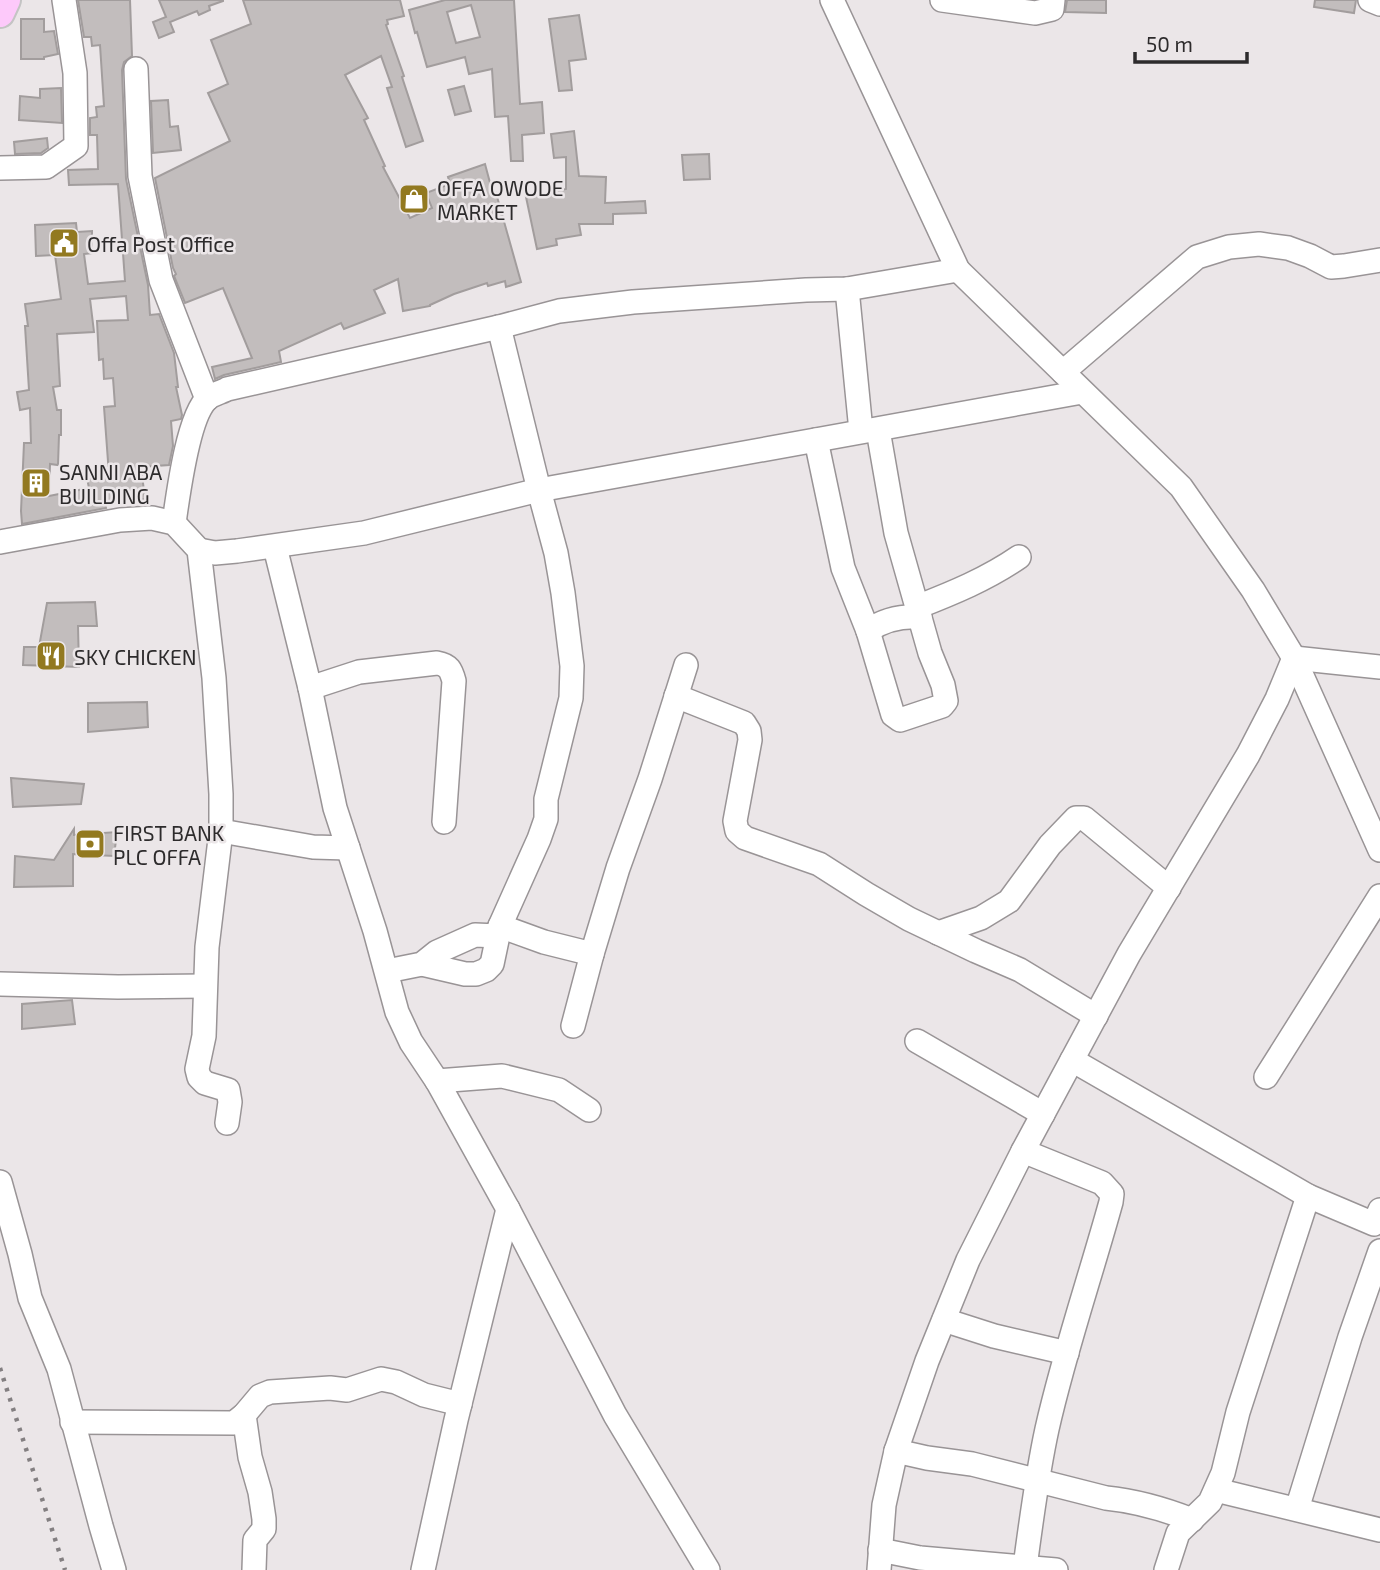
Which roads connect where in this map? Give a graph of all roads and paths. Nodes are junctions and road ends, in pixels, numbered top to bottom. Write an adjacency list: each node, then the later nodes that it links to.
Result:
1 (6, 0): 8 (main road)
2 (64, 0): 10 (street)
3 (832, 0): 12 (street)
4 (943, 0): 5 (street)
5 (1054, 0)
6 (1370, 0): 7 (street)
7 (1380, 4)
8 (0, 13)
9 (136, 69): 17 (street)
10 (0, 168)
11 (1380, 260): 15 (street)
12 (958, 270): 13 (street); 15 (street)
13 (847, 289): 14 (street); 18 (street)
14 (499, 327): 17 (street); 20 (street)
15 (1063, 372): 16 (street)
16 (1082, 392): 18 (street); 28 (street)
17 (207, 399): 21 (street)
18 (870, 431): 19 (street); 26 (street)
19 (816, 440): 20 (street); 27 (street)
20 (539, 491): 23 (street); 39 (street)
21 (174, 523): 22 (street); 24 (street)
22 (0, 542)
23 (275, 547): 24 (street); 31 (street)
24 (199, 550): 34 (street)
25 (1019, 557): 26 (street)
26 (918, 612): 27 (street); 27 (street)
27 (868, 631)
28 (1294, 658): 30 (street); 36 (street); 37 (street)
29 (686, 665): 32 (street)
30 (1380, 667)
31 (310, 688): 33 (street); 35 (street)
32 (676, 696): 40 (street); 41 (street)
33 (444, 822)
34 (221, 831): 35 (street); 45 (street)
35 (348, 848): 43 (street)
36 (1380, 850)
37 (1168, 888): 40 (street); 46 (street)
38 (1380, 896): 50 (street)
39 (499, 931): 41 (street); 42 (street); 42 (street)
40 (939, 933): 46 (street)
41 (592, 954): 47 (street)
42 (422, 964): 43 (street)
43 (387, 971): 51 (street)
44 (0, 984): 45 (street)
45 (205, 986): 54 (street)
46 (1096, 1016): 49 (street)
47 (573, 1026)
48 (917, 1041): 53 (street)
49 (1072, 1060): 53 (street); 57 (street)
50 (1266, 1077)
51 (437, 1081): 52 (street); 58 (street)
52 (589, 1110)
53 (1043, 1114): 55 (street)
54 (227, 1123)
55 (1023, 1151): 61 (street); 62 (street)
56 (0, 1182): 65 (street)
57 (1308, 1196): 59 (street); 68 (street)
58 (508, 1209): 63 (street); 77 (street)
59 (1378, 1220)
60 (1380, 1251): 69 (street)
61 (944, 1320): 62 (street); 66 (street)
62 (1067, 1353): 67 (street)
63 (460, 1404): 64 (street); 76 (street)
64 (244, 1415): 65 (street); 75 (street)
65 (72, 1422): 74 (street)
66 (896, 1451): 67 (street); 72 (street)
67 (1037, 1481): 70 (street); 73 (street)
68 (1216, 1490): 69 (street); 70 (street)
69 (1297, 1509): 71 (street)
70 (1192, 1520): 79 (street)
71 (1380, 1530)
72 (880, 1560): 73 (street)
73 (1025, 1567): 78 (street)
74 (114, 1570)
75 (254, 1570)
76 (423, 1570)
77 (708, 1570)
78 (1056, 1570)
79 (1166, 1570)

